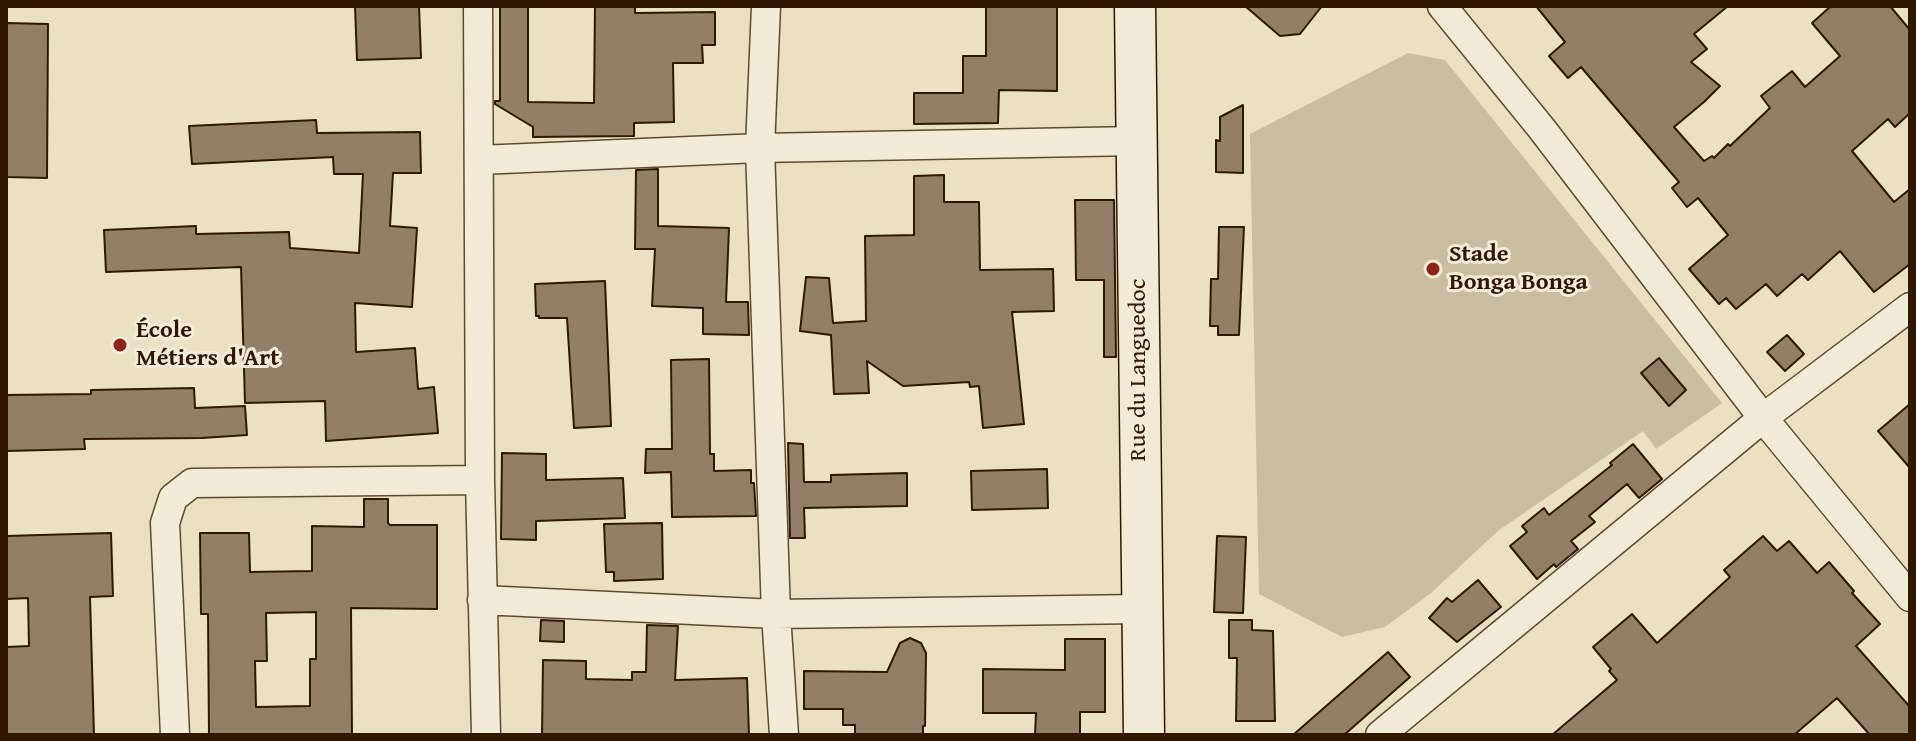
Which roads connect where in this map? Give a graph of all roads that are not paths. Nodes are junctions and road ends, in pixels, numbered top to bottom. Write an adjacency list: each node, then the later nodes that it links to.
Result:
1 (478, 6): 7 (street)
2 (766, 6): 6 (street)
3 (1135, 6): 5 (street, Rue du Languedoc)
4 (1442, 6): 9 (street)
5 (1137, 141): 6 (street); 13 (street, Rue du Languedoc)
6 (760, 148): 7 (street); 14 (street)
7 (479, 160): 10 (street)
8 (1910, 307): 9 (street)
9 (1763, 418): 11 (street); 19 (street)
10 (480, 480): 12 (street); 15 (street)
11 (1910, 597)
12 (482, 600): 14 (street); 16 (street)
13 (1141, 609): 14 (street); 18 (street, Rue du Languedoc)
14 (776, 614): 17 (street)
15 (175, 735)
16 (486, 735)
17 (784, 735)
18 (1144, 735)
19 (1380, 735)

